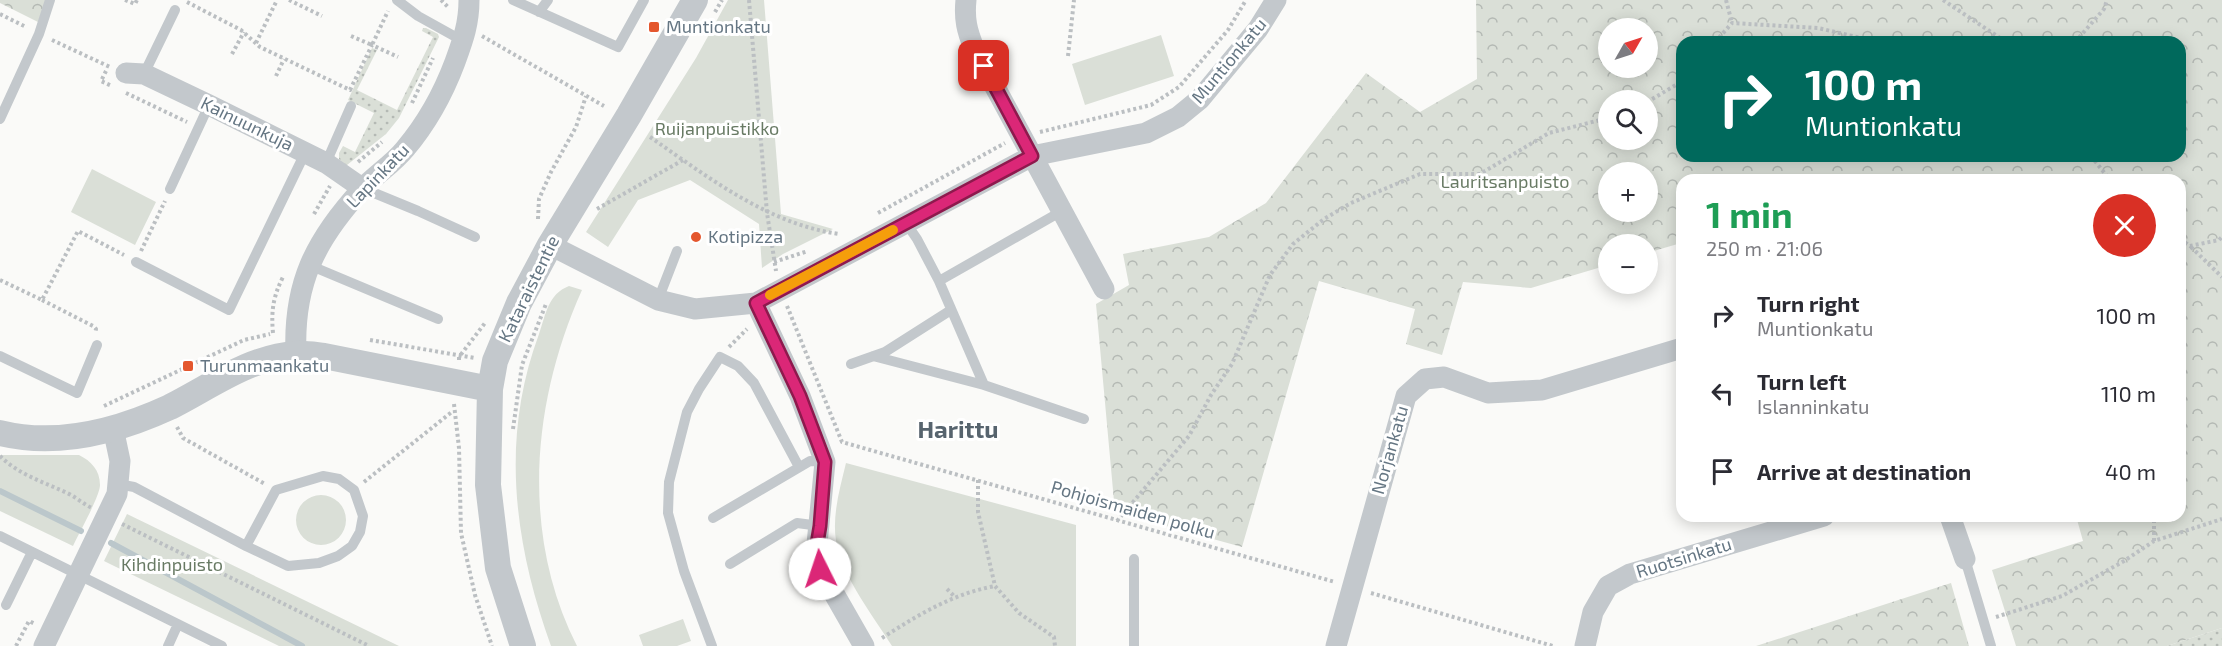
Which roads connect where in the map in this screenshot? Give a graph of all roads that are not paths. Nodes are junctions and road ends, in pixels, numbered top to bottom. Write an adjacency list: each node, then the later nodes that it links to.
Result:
1 (50, 0): 16 (lane)
2 (397, 0): 12 (lane)
3 (469, 0): 12 (street, Lapinkatu)
4 (513, 0): 11 (lane)
5 (548, 0): 11 (lane)
6 (644, 0): 11 (lane)
7 (695, 0): 25 (street, Kataraistentie)
8 (966, 0): 18 (street)
9 (1276, 0): 18 (street, Muntionkatu)
10 (175, 10): 13 (lane)
11 (539, 12)
12 (465, 34): 21 (street, Lapinkatu)
13 (126, 71): 14 (street, Kainuunkuja)
14 (209, 105): 17 (street, Kainuunkuja); 20 (lane)
15 (351, 106): 19 (lane)
16 (0, 119)
17 (305, 153): 19 (street, Kainuunkuja); 27 (lane)
18 (1032, 156): 22 (street); 23 (street, Muntionkatu)
19 (326, 163): 21 (street, Kainuunkuja)
20 (170, 189)
21 (362, 189): 24 (lane); 28 (street, Lapinkatu)
22 (1062, 211): 29 (lane); 30 (street)
23 (906, 223): 29 (lane); 32 (street, Muntionkatu)
24 (475, 237)
25 (550, 245): 31 (street, Muntionkatu); 42 (street, Kataraistentie)
26 (677, 250): 31 (lane)
27 (136, 262)
28 (309, 265): 34 (lane); 37 (street, Lapinkatu)
29 (939, 281): 33 (lane)
30 (1104, 289)
31 (658, 300): 32 (street, Muntionkatu)
32 (756, 303): 46 (street)
33 (951, 310): 39 (lane); 41 (lane)
34 (438, 319)
35 (97, 345): 38 (lane)
36 (1676, 350): 69 (street, Norjankatu)
37 (297, 354): 42 (street); 44 (street)
38 (0, 356)
39 (873, 356): 40 (lane); 41 (lane)
40 (851, 364)
41 (984, 385): 43 (lane)
42 (490, 389): 66 (street, Kataraistentie)
43 (1084, 419)
44 (113, 428): 45 (street); 48 (street)
45 (0, 433)
46 (825, 462): 47 (lane); 52 (street)
47 (799, 467): 49 (lane); 67 (lane)
48 (118, 484): 54 (lane); 59 (street)
49 (713, 519)
50 (1804, 522): 70 (street, Ruotsinkatu)
51 (1952, 522): 57 (street)
52 (820, 526): 58 (lane); 63 (street)
53 (0, 536): 55 (lane)
54 (246, 546): 54 (lane)
55 (32, 552): 59 (lane); 60 (lane)
56 (1134, 559): 68 (lane)
57 (1965, 559): 71 (lane)
58 (730, 564)
59 (78, 574): 61 (lane); 62 (street)
60 (6, 605)
61 (178, 624): 64 (lane); 65 (lane)
62 (41, 636)
63 (871, 643)
64 (168, 646)
65 (222, 646)
66 (523, 646)
67 (712, 646)
68 (1134, 646)
69 (1336, 646)
70 (1585, 646)
71 (1991, 646)

